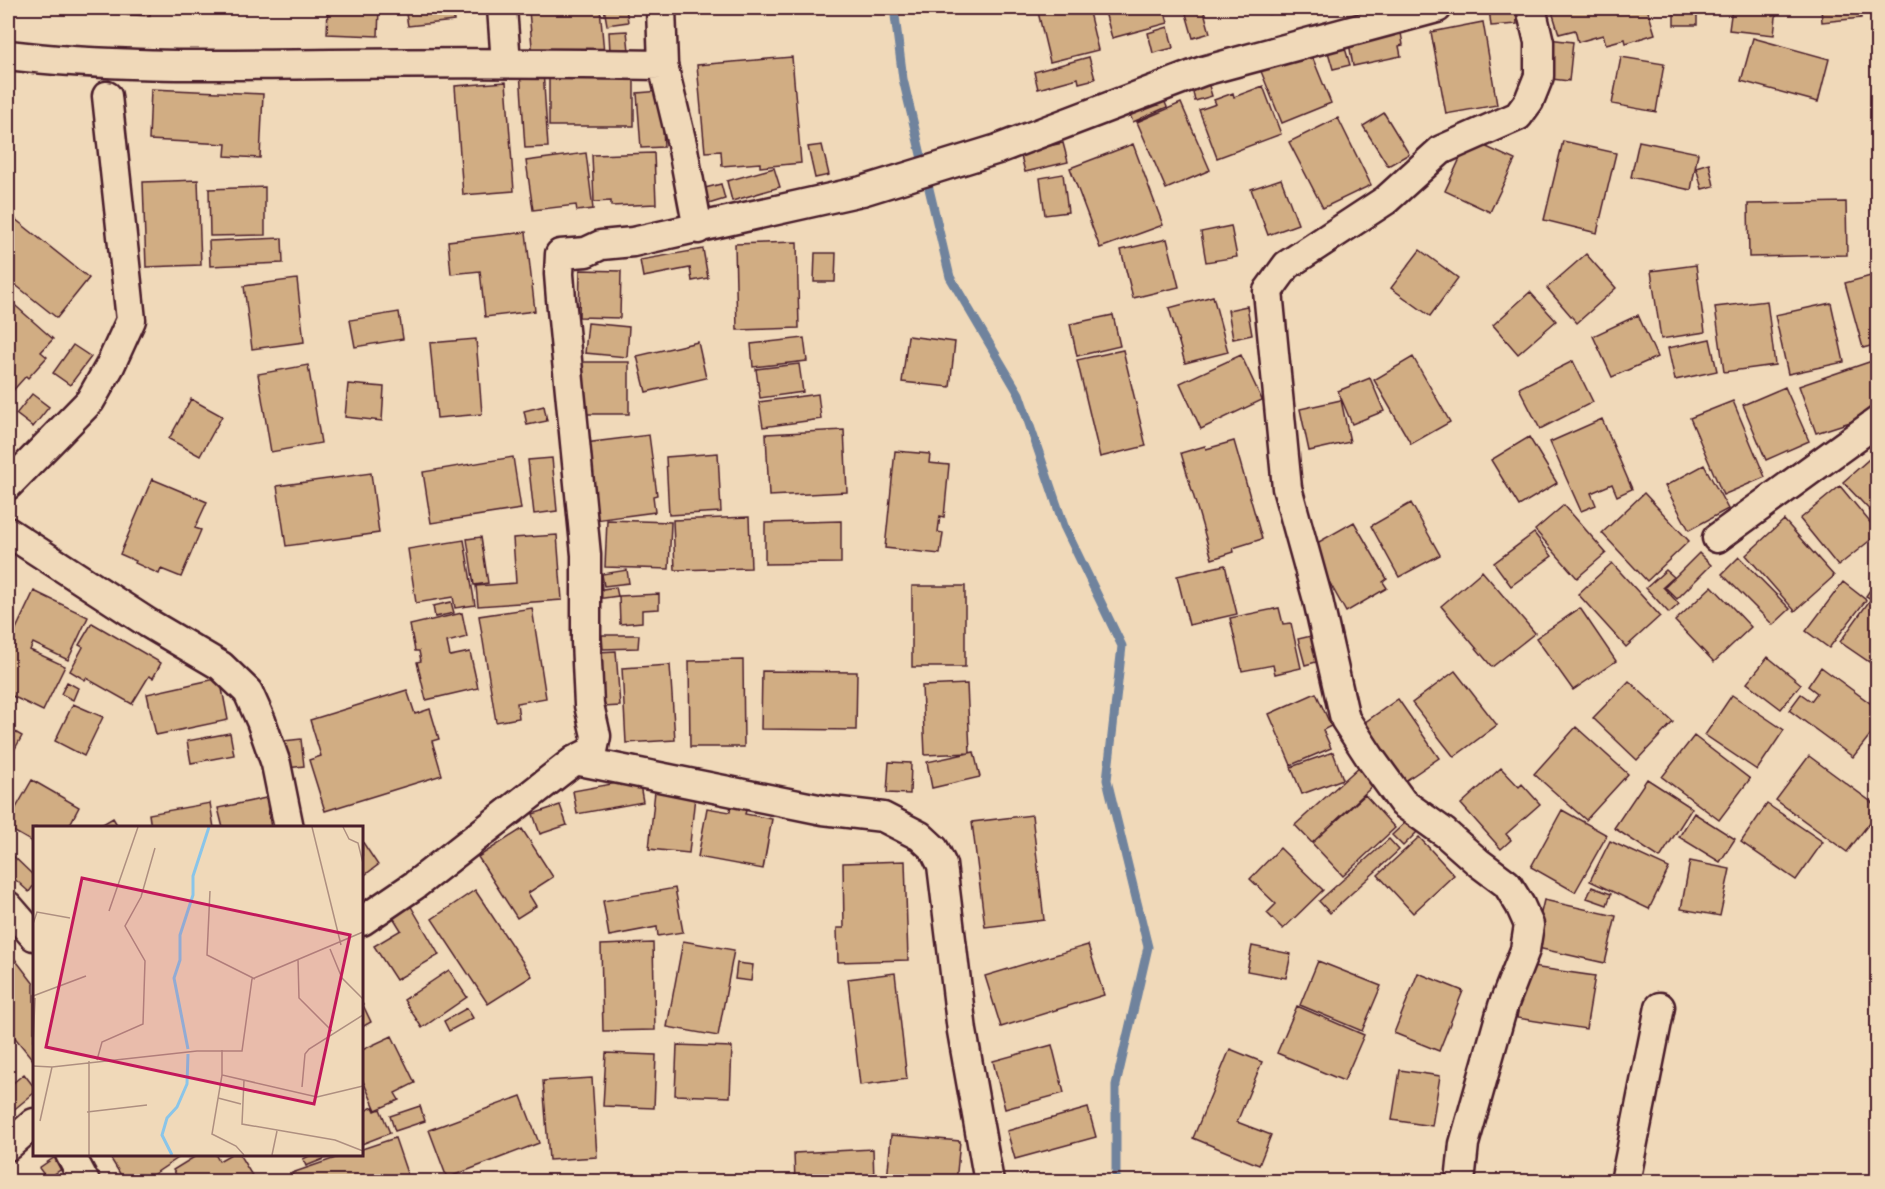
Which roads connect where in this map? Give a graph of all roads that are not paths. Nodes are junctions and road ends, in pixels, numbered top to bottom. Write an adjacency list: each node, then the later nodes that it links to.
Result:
1 (502, 8): 6 (street)
2 (661, 8): 7 (street)
3 (1437, 8): 9 (street)
4 (1532, 8): 25 (street)
5 (8, 55): 6 (street)
6 (506, 63): 7 (street)
7 (663, 65): 9 (street)
8 (107, 96): 11 (street)
9 (698, 229): 14 (street)
10 (1878, 422): 13 (street)
11 (8, 485)
12 (8, 532): 15 (street)
13 (1717, 538)
14 (575, 760): 17 (street); 24 (street)
15 (289, 826)
16 (8, 906): 18 (street)
17 (363, 920)
18 (33, 935)
19 (1660, 1007): 26 (street)
20 (33, 1124): 21 (street)
21 (8, 1146)
22 (71, 1156): 23 (street)
23 (85, 1182)
24 (989, 1182)
25 (1460, 1182)
26 (1626, 1182)

